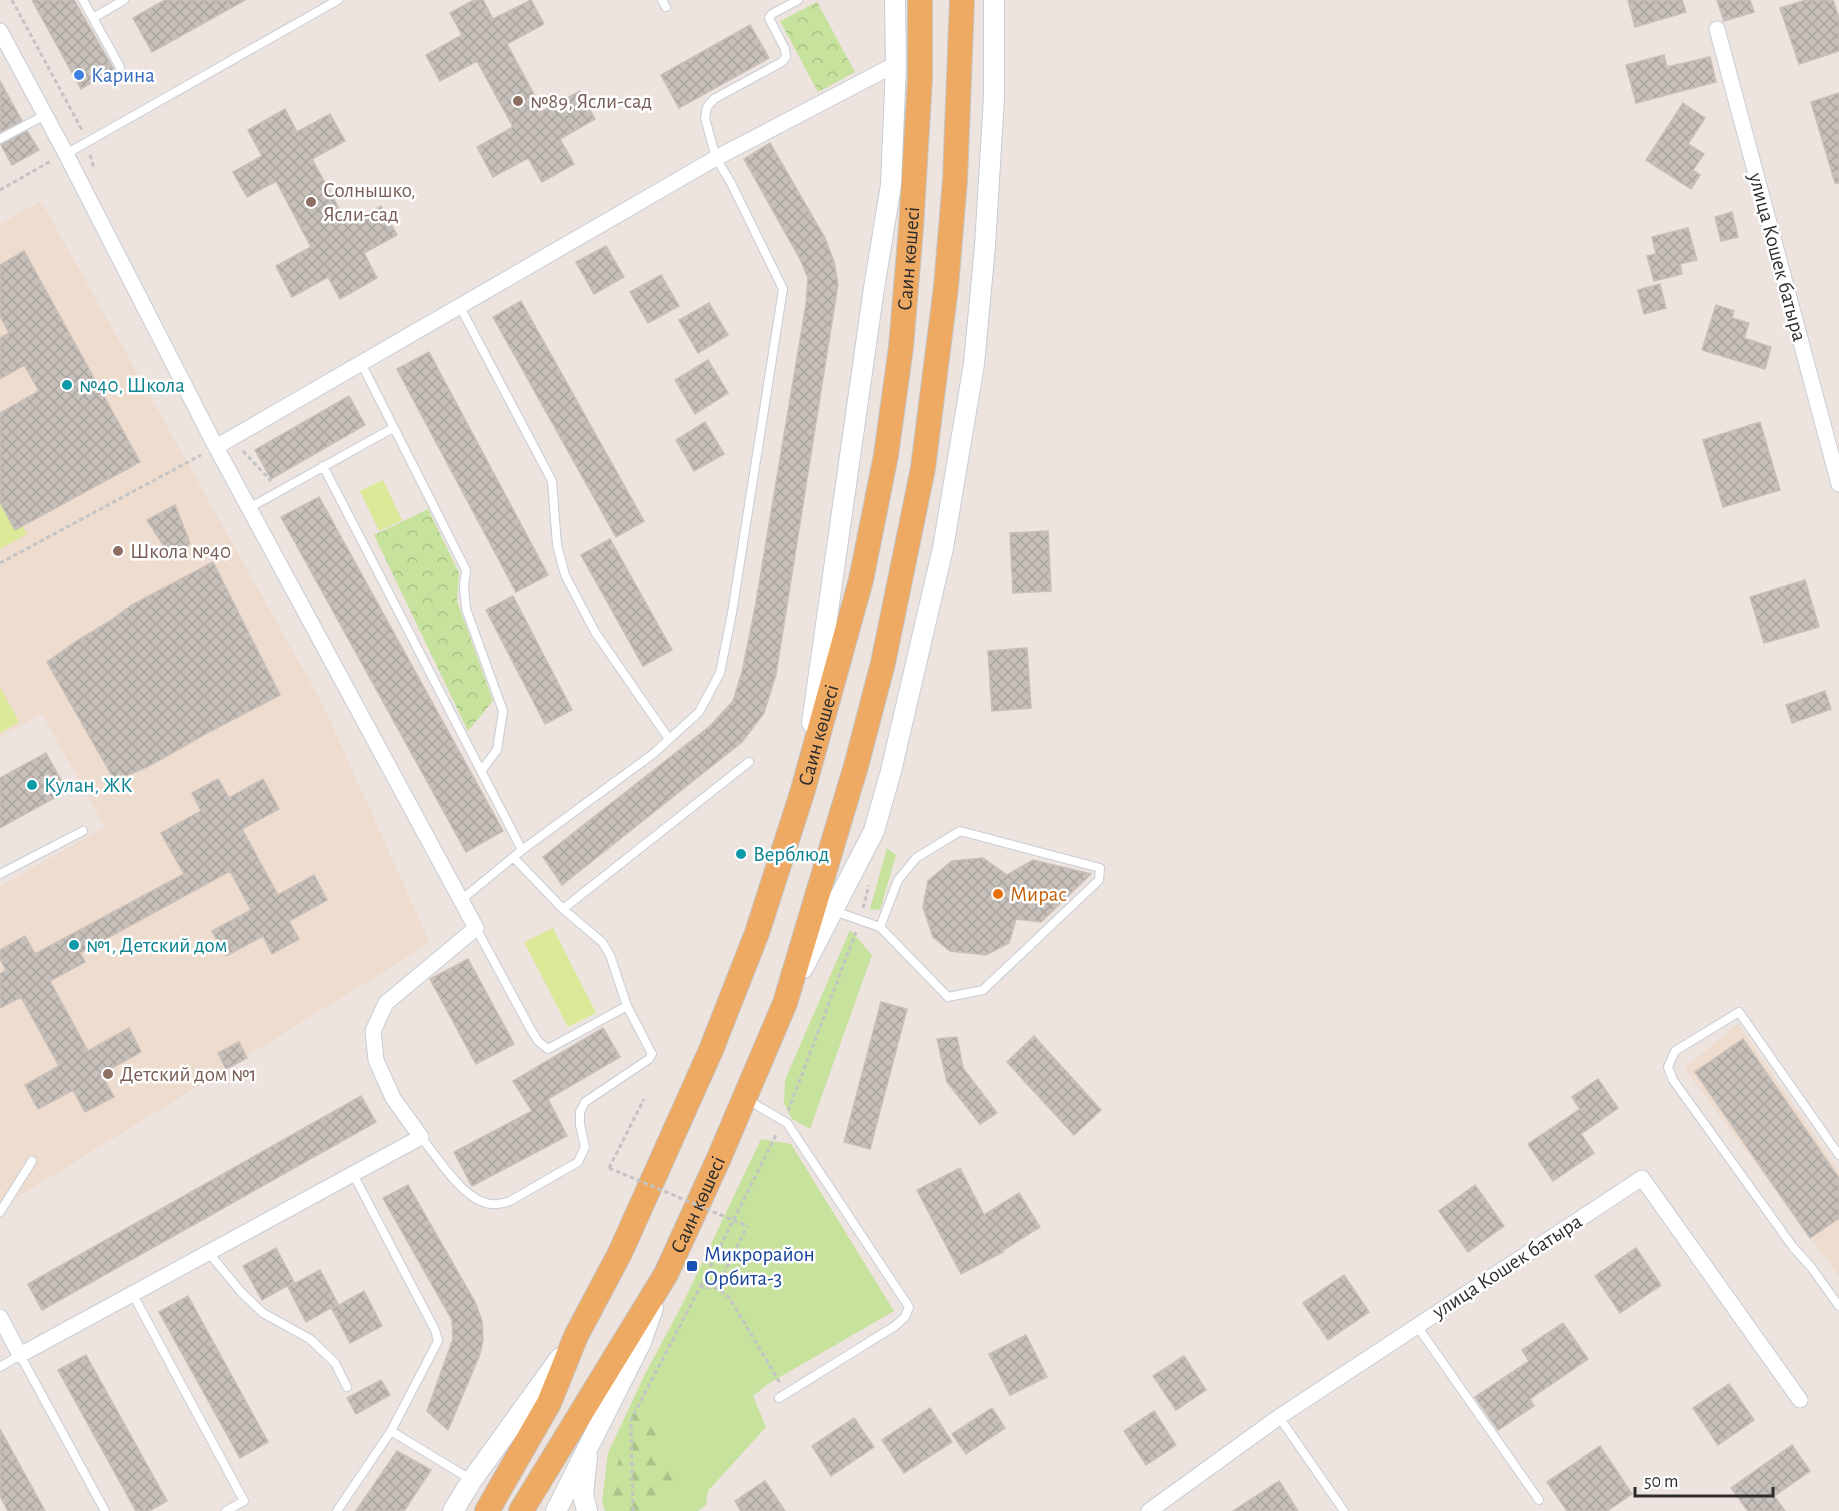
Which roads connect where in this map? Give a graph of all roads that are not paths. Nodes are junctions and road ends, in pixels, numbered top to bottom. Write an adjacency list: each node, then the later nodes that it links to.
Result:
1 (83, 0): 9 (lane)
2 (124, 0): 9 (lane)
3 (338, 0): 16 (lane)
4 (798, 0): 17 (lane)
5 (895, 0): 12 (street, Саин көшесі)
6 (921, 0): 28 (main road, Саин көшесі)
7 (962, 0): 38 (main road, Саин көшесі)
8 (994, 0): 35 (street, Саин көшесі)
9 (93, 18): 13 (lane)
10 (1717, 29): 23 (street, улица Кошек батыра)
11 (0, 32): 14 (street)
12 (896, 64): 17 (street); 28 (street, Саин көшесі)
13 (120, 67)
14 (45, 115): 15 (lane); 16 (street)
15 (0, 139)
16 (66, 154): 21 (street)
17 (716, 158): 18 (street); 25 (lane)
18 (459, 305): 19 (street); 25 (lane)
19 (361, 363): 20 (lane); 21 (street)
20 (393, 428): 22 (lane); 27 (lane)
21 (222, 443): 24 (street)
22 (323, 466): 24 (lane); 27 (lane)
23 (1839, 484)
24 (249, 508): 33 (street)
25 (669, 739): 30 (lane)
26 (749, 762): 34 (lane)
27 (481, 771): 30 (lane)
28 (803, 790): 52 (main road)
29 (82, 831): 32 (lane)
30 (522, 850): 31 (lane)
31 (514, 858): 33 (lane); 34 (lane)
32 (0, 874)
33 (460, 900): 37 (street)
34 (563, 909): 39 (lane)
35 (833, 911): 36 (lane); 38 (street, Саин көшесі)
36 (880, 927): 36 (lane)
37 (476, 928): 39 (lane); 41 (street)
38 (785, 1003): 40 (main road, Саин көшесі)
39 (627, 1006): 41 (lane)
40 (744, 1099): 47 (main road, Саин көшесі); 56 (lane)
41 (421, 1137): 44 (street)
42 (1839, 1155): 49 (lane)
43 (32, 1161): 45 (lane)
44 (353, 1174): 46 (street); 59 (lane)
45 (0, 1212)
46 (208, 1252): 48 (street); 55 (lane)
47 (666, 1274): 60 (street); 68 (main road, Саин көшесі)
48 (132, 1293): 53 (street); 64 (lane)
49 (1839, 1306)
50 (0, 1317): 53 (street)
51 (1417, 1326): 57 (street, улица Кошек батыра); 58 (street, улица Кошек батыра); 62 (lane)
52 (576, 1336): 61 (street); 67 (main road)
53 (20, 1355): 54 (lane); 63 (lane)
54 (0, 1367)
55 (347, 1388)
56 (782, 1396)
57 (1800, 1400)
58 (1279, 1417): 71 (street, улица Кошек батыра); 72 (lane)
59 (391, 1431): 61 (lane); 65 (lane)
60 (588, 1443): 69 (street); 70 (street)
61 (472, 1480): 66 (street)
62 (1539, 1500)
63 (105, 1511)
64 (226, 1511)
65 (337, 1511)
66 (453, 1511)
67 (488, 1511)
68 (521, 1511)
69 (556, 1511)
70 (587, 1511)
71 (1149, 1511)
72 (1344, 1511)

